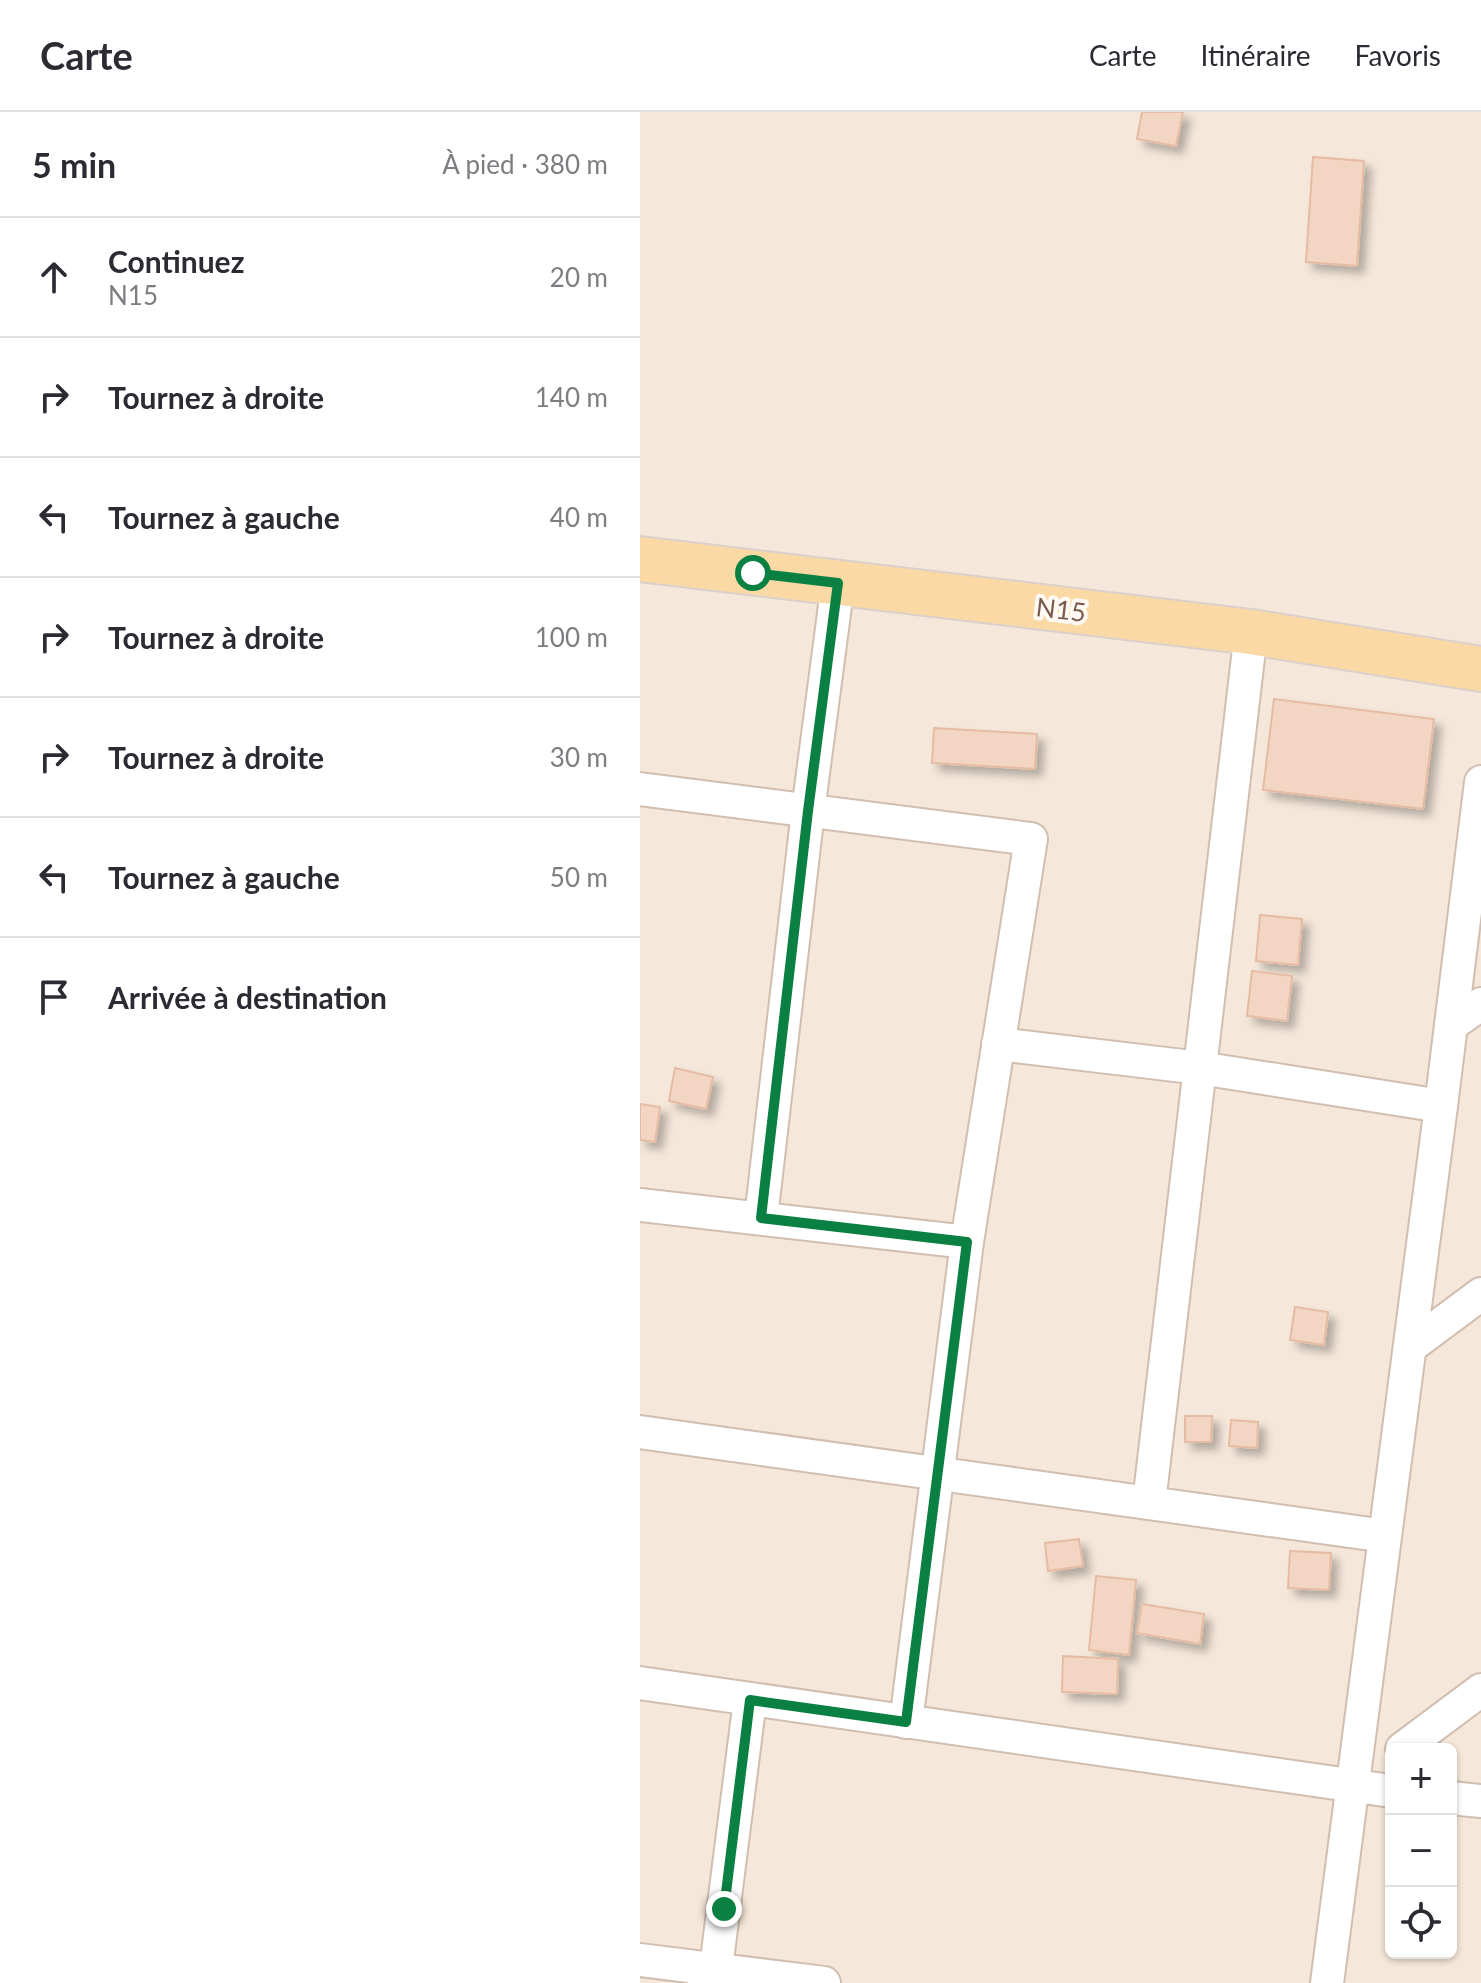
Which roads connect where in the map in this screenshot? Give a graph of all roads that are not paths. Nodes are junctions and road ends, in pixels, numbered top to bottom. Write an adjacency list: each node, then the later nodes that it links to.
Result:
1 (640, 559): 2 (main road, N15)
2 (838, 583): 3 (main road, N15); 7 (street)
3 (1251, 632): 4 (main road, N15); 11 (street)
4 (1481, 669)
5 (1481, 782): 9 (street)
6 (640, 789): 7 (street)
7 (808, 811): 10 (street); 14 (street)
8 (1481, 1004): 9 (street)
9 (1451, 1025): 12 (street)
10 (998, 1044): 11 (street); 15 (street)
11 (1200, 1068): 12 (street); 20 (street)
12 (1441, 1106): 17 (street)
13 (640, 1205): 14 (street)
14 (761, 1218): 15 (street)
15 (967, 1242): 19 (street)
16 (1481, 1294): 17 (street)
17 (1410, 1347): 21 (street)
18 (640, 1432): 19 (street)
19 (937, 1474): 20 (street); 25 (street)
20 (1149, 1503): 21 (street)
21 (1385, 1536): 28 (street)
22 (640, 1683): 24 (street)
23 (1481, 1690): 26 (street)
24 (750, 1700): 25 (street); 33 (street)
25 (906, 1722): 28 (street)
26 (1410, 1743)
27 (1385, 1762): 28 (street)
28 (1353, 1786): 29 (street); 35 (street)
29 (1385, 1790)
30 (1457, 1799): 31 (street)
31 (1481, 1801)
32 (640, 1960): 33 (street)
33 (710, 1976): 34 (street)
34 (824, 1983)
35 (1327, 1983)

